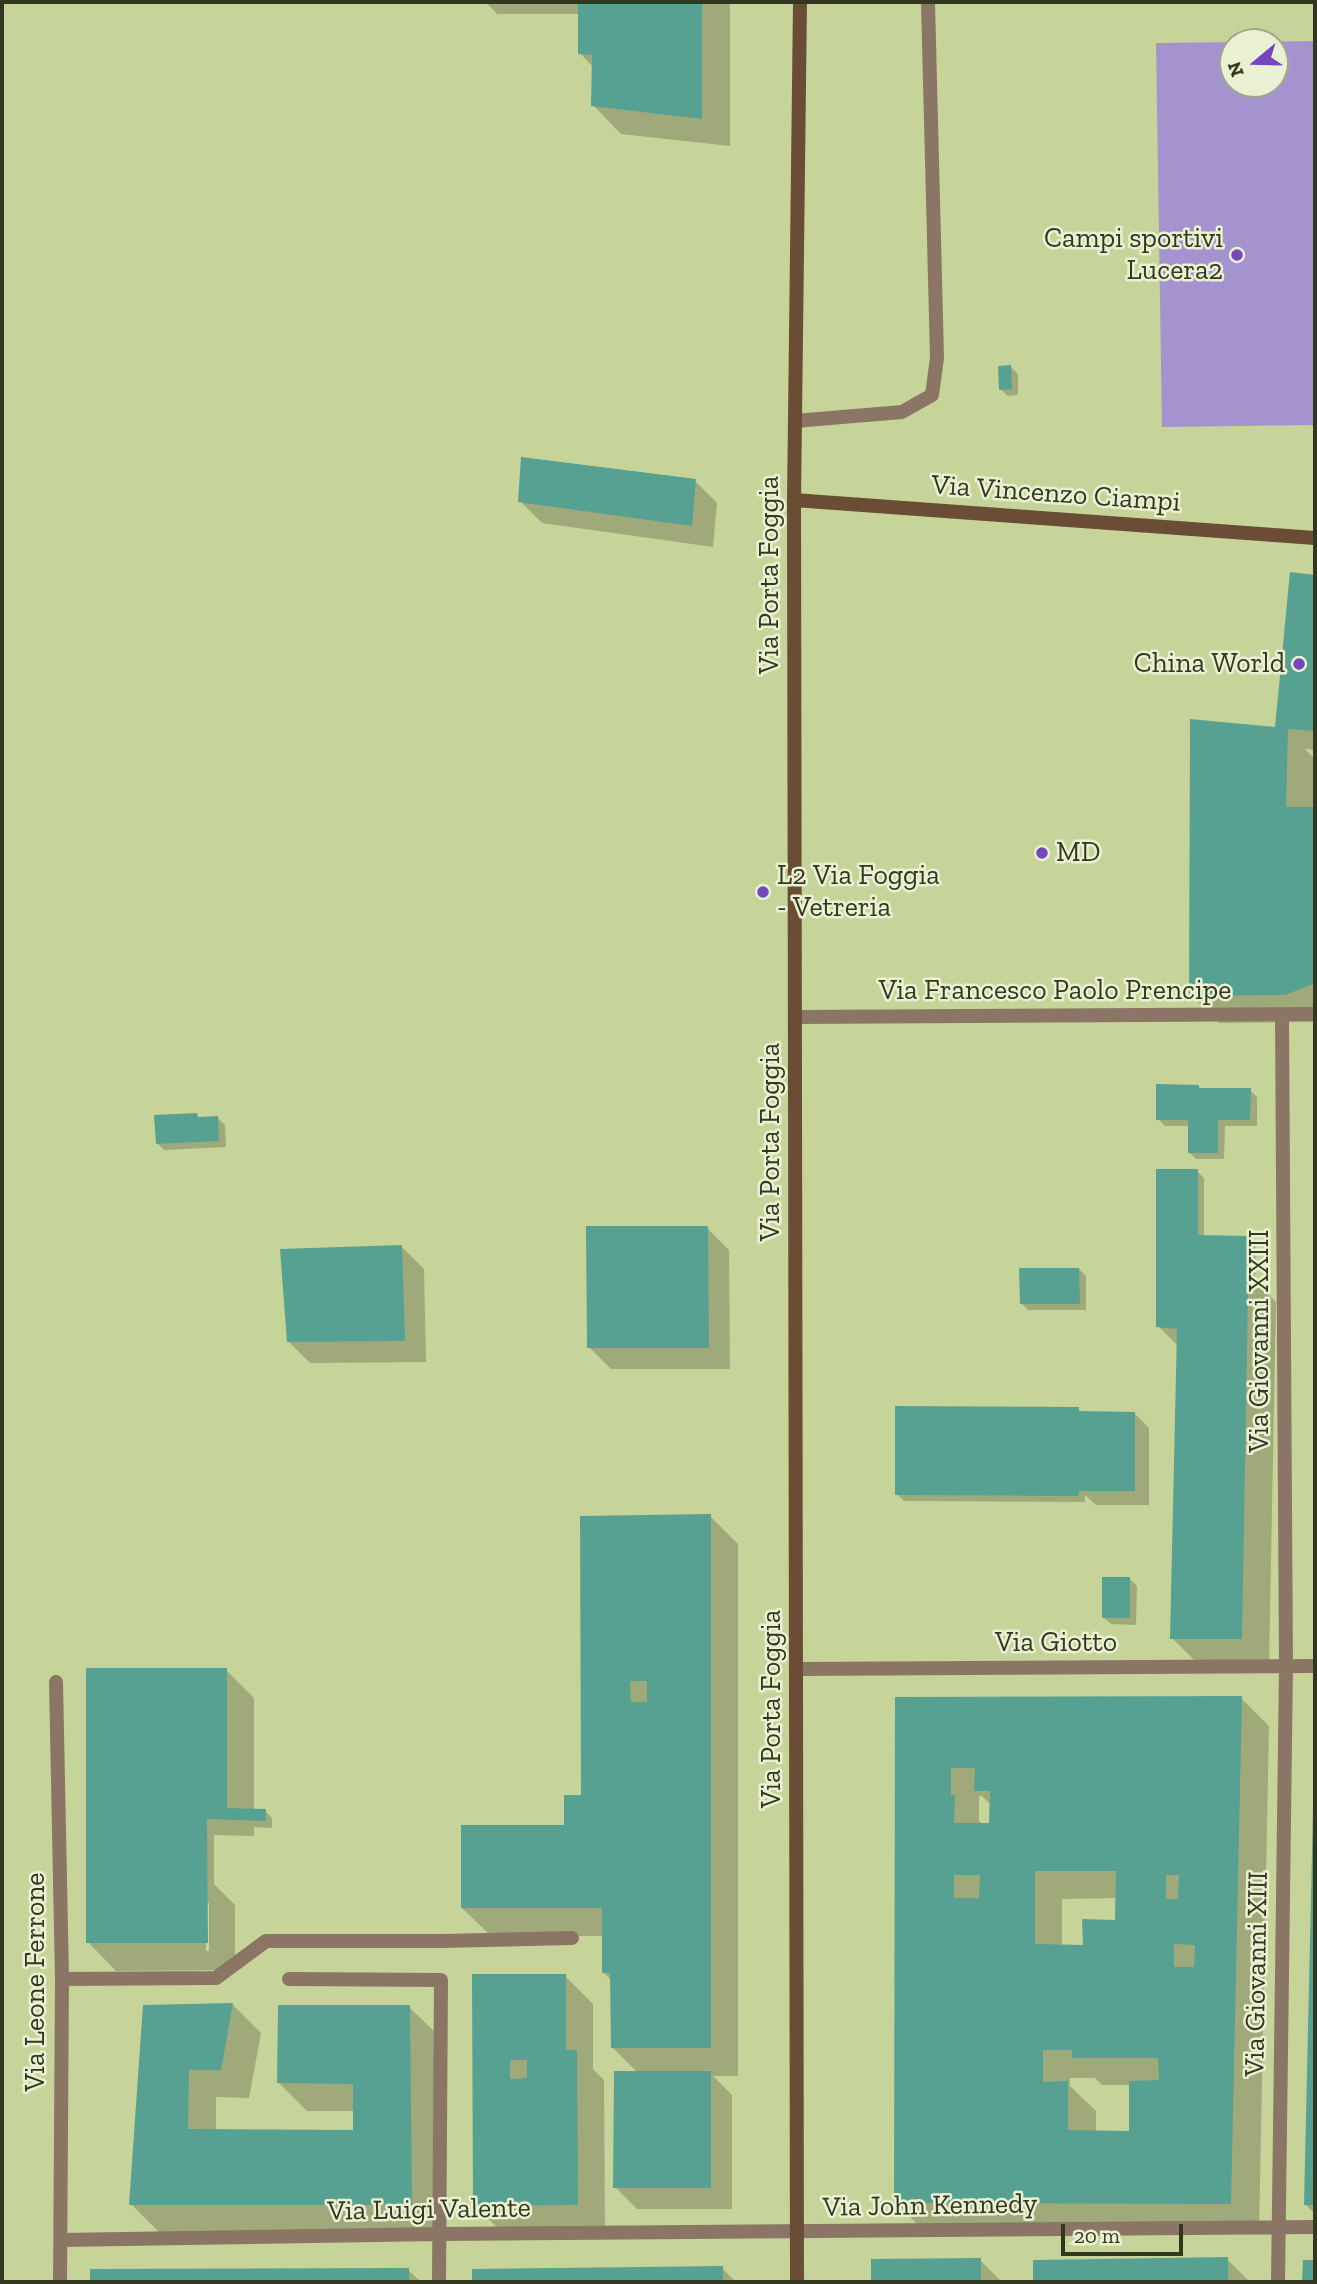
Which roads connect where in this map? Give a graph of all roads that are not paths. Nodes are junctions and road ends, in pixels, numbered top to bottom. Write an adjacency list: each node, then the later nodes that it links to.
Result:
1 (800, 2): 3 (main road, Via Porta Foggia)
2 (928, 2): 3 (street)
3 (795, 421): 4 (main road, Via Porta Foggia)
4 (794, 500): 5 (main road, Via Vincenzo Ciampi); 8 (main road, Via Porta Foggia)
5 (1315, 538)
6 (1315, 1014): 7 (street, Via Francesco Paolo Prencipe)
7 (1282, 1015): 8 (street, Via Francesco Paolo Prencipe); 9 (street, Via Giovanni XXIII)
8 (795, 1017): 11 (main road, Via Porta Foggia)
9 (1286, 1666): 10 (street, Via Giotto); 11 (street, Via Giotto); 16 (street, Via Giovanni XIII)
10 (1315, 1666)
11 (797, 1669): 18 (main road, Via Porta Foggia)
12 (56, 1682): 14 (street, Via Leone Ferrone)
13 (572, 1938): 14 (street)
14 (62, 1979): 20 (street, Via Leone Ferrone)
15 (289, 1979): 19 (street)
16 (1278, 2226): 17 (street, Via John Kennedy); 18 (street, Via John Kennedy); 24 (street, Via Giovanni XIII)
17 (1315, 2227)
18 (797, 2232): 19 (street, Via Luigi Valente); 23 (main road, Via Porta Foggia)
19 (439, 2234): 20 (street, Via Luigi Valente); 22 (street)
20 (61, 2240): 21 (street, Via Leone Ferrone)
21 (60, 2282)
22 (439, 2282)
23 (797, 2282)
24 (1278, 2282)

